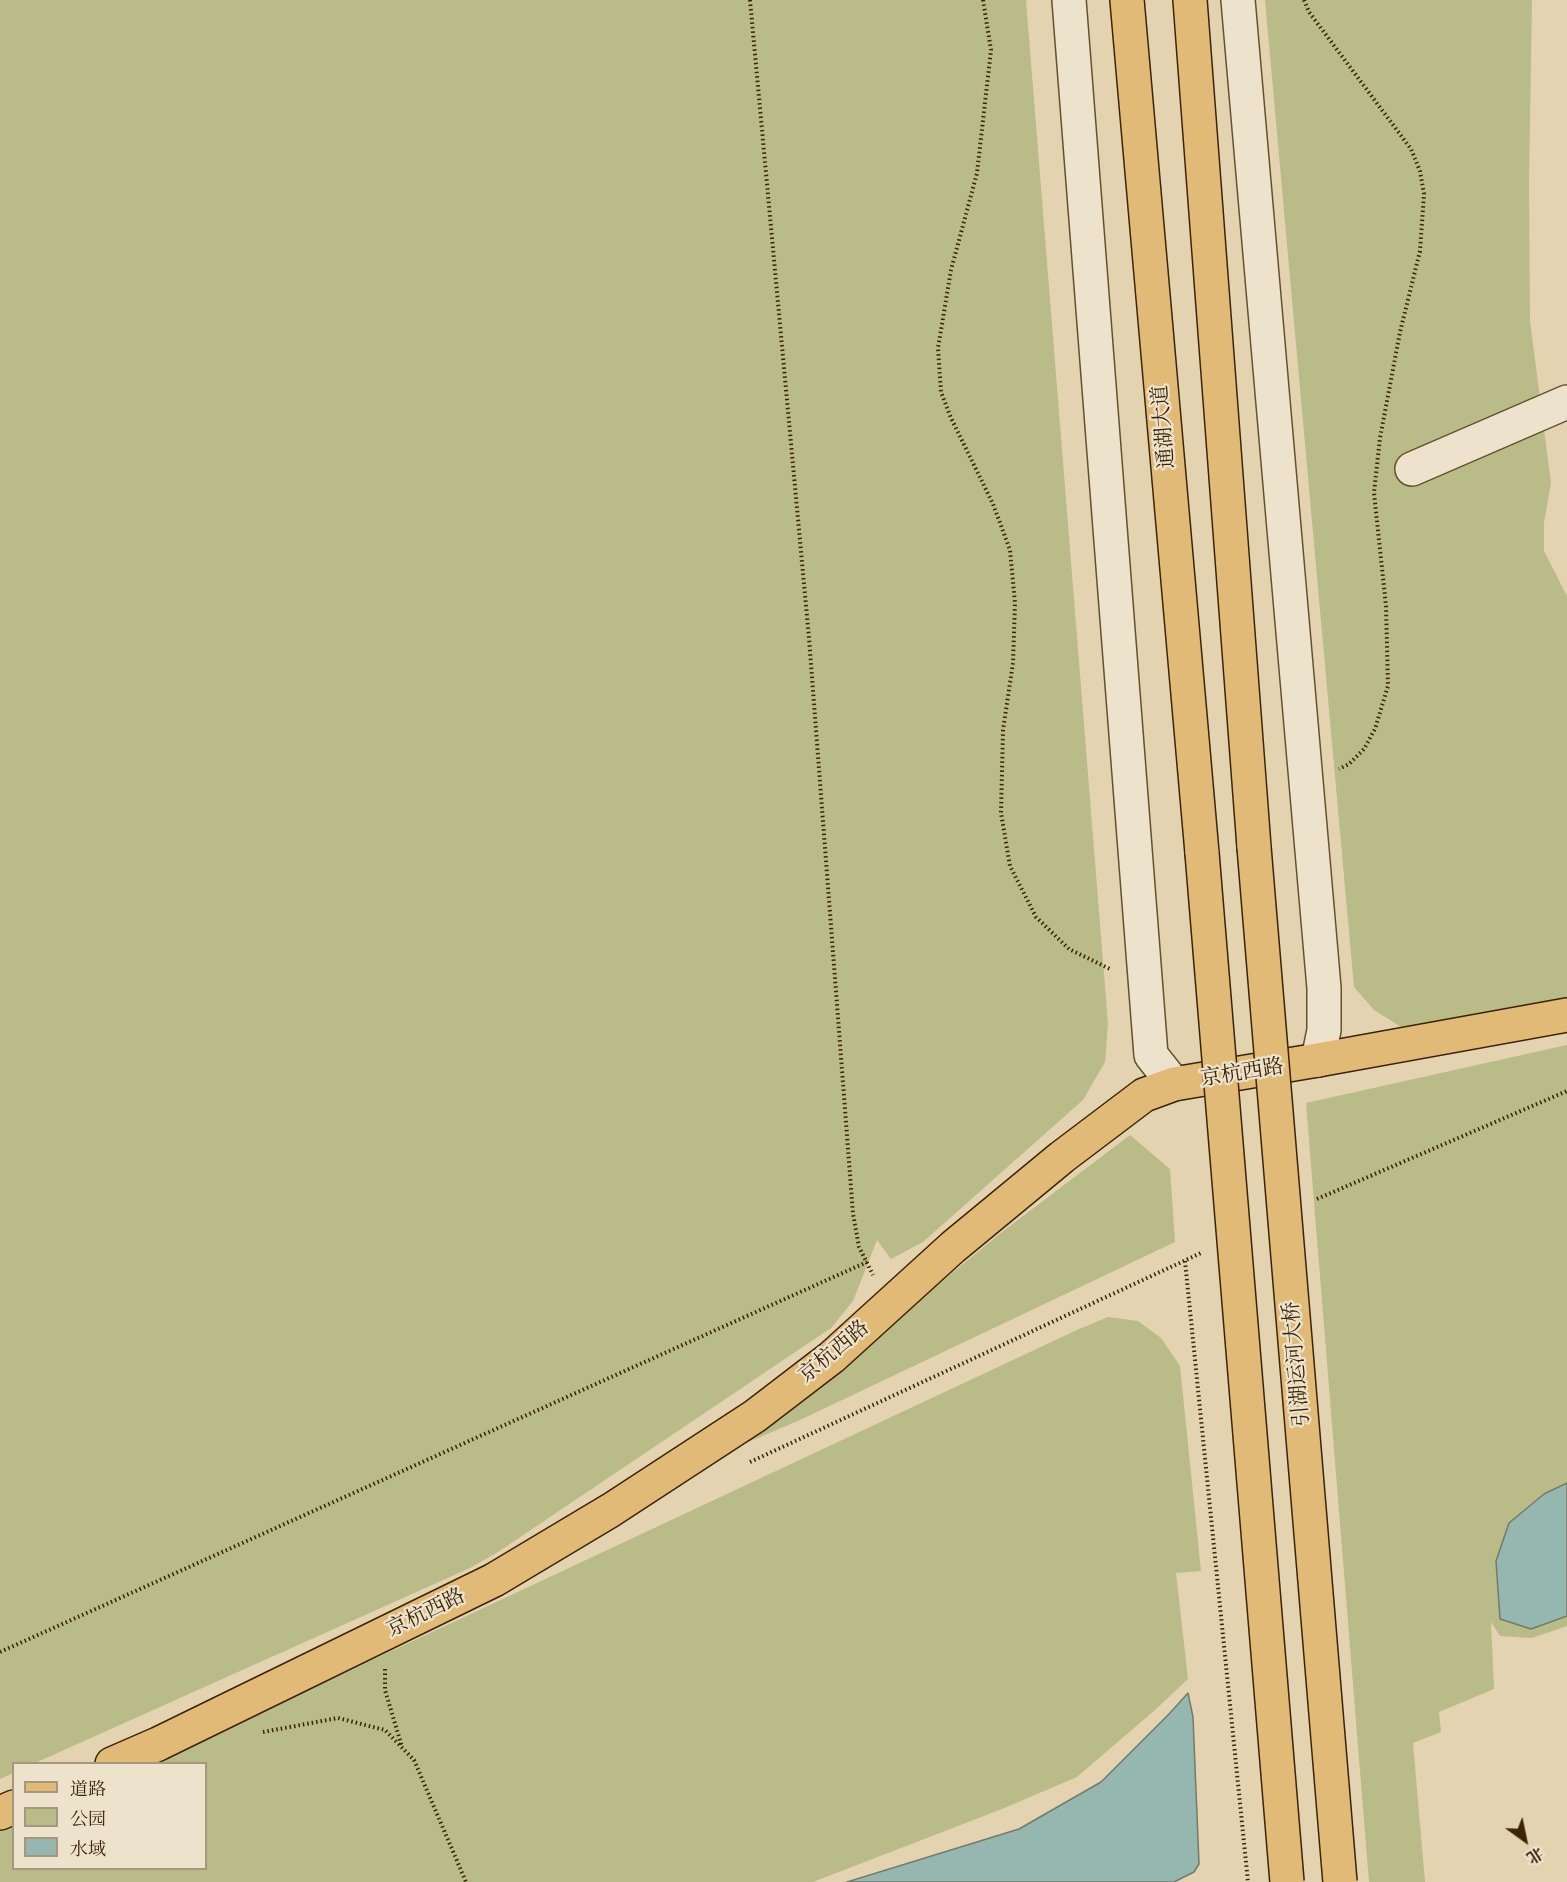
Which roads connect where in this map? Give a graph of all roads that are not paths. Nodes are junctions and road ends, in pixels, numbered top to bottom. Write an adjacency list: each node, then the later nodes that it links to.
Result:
1 (1069, 0): 9 (street)
2 (1127, 0): 11 (main road, 通湖大道, bridge)
3 (1190, 0): 12 (main road, 引湖运河大桥, bridge)
4 (1238, 0): 8 (street)
5 (1567, 402): 6 (street)
6 (1412, 469)
7 (1567, 1016): 8 (main road, 京杭西路)
8 (1318, 1060): 9 (main road, 京杭西路)
9 (1174, 1084): 10 (main road, 京杭西路)
10 (117, 1762)
11 (1287, 1882)
12 (1340, 1882)

